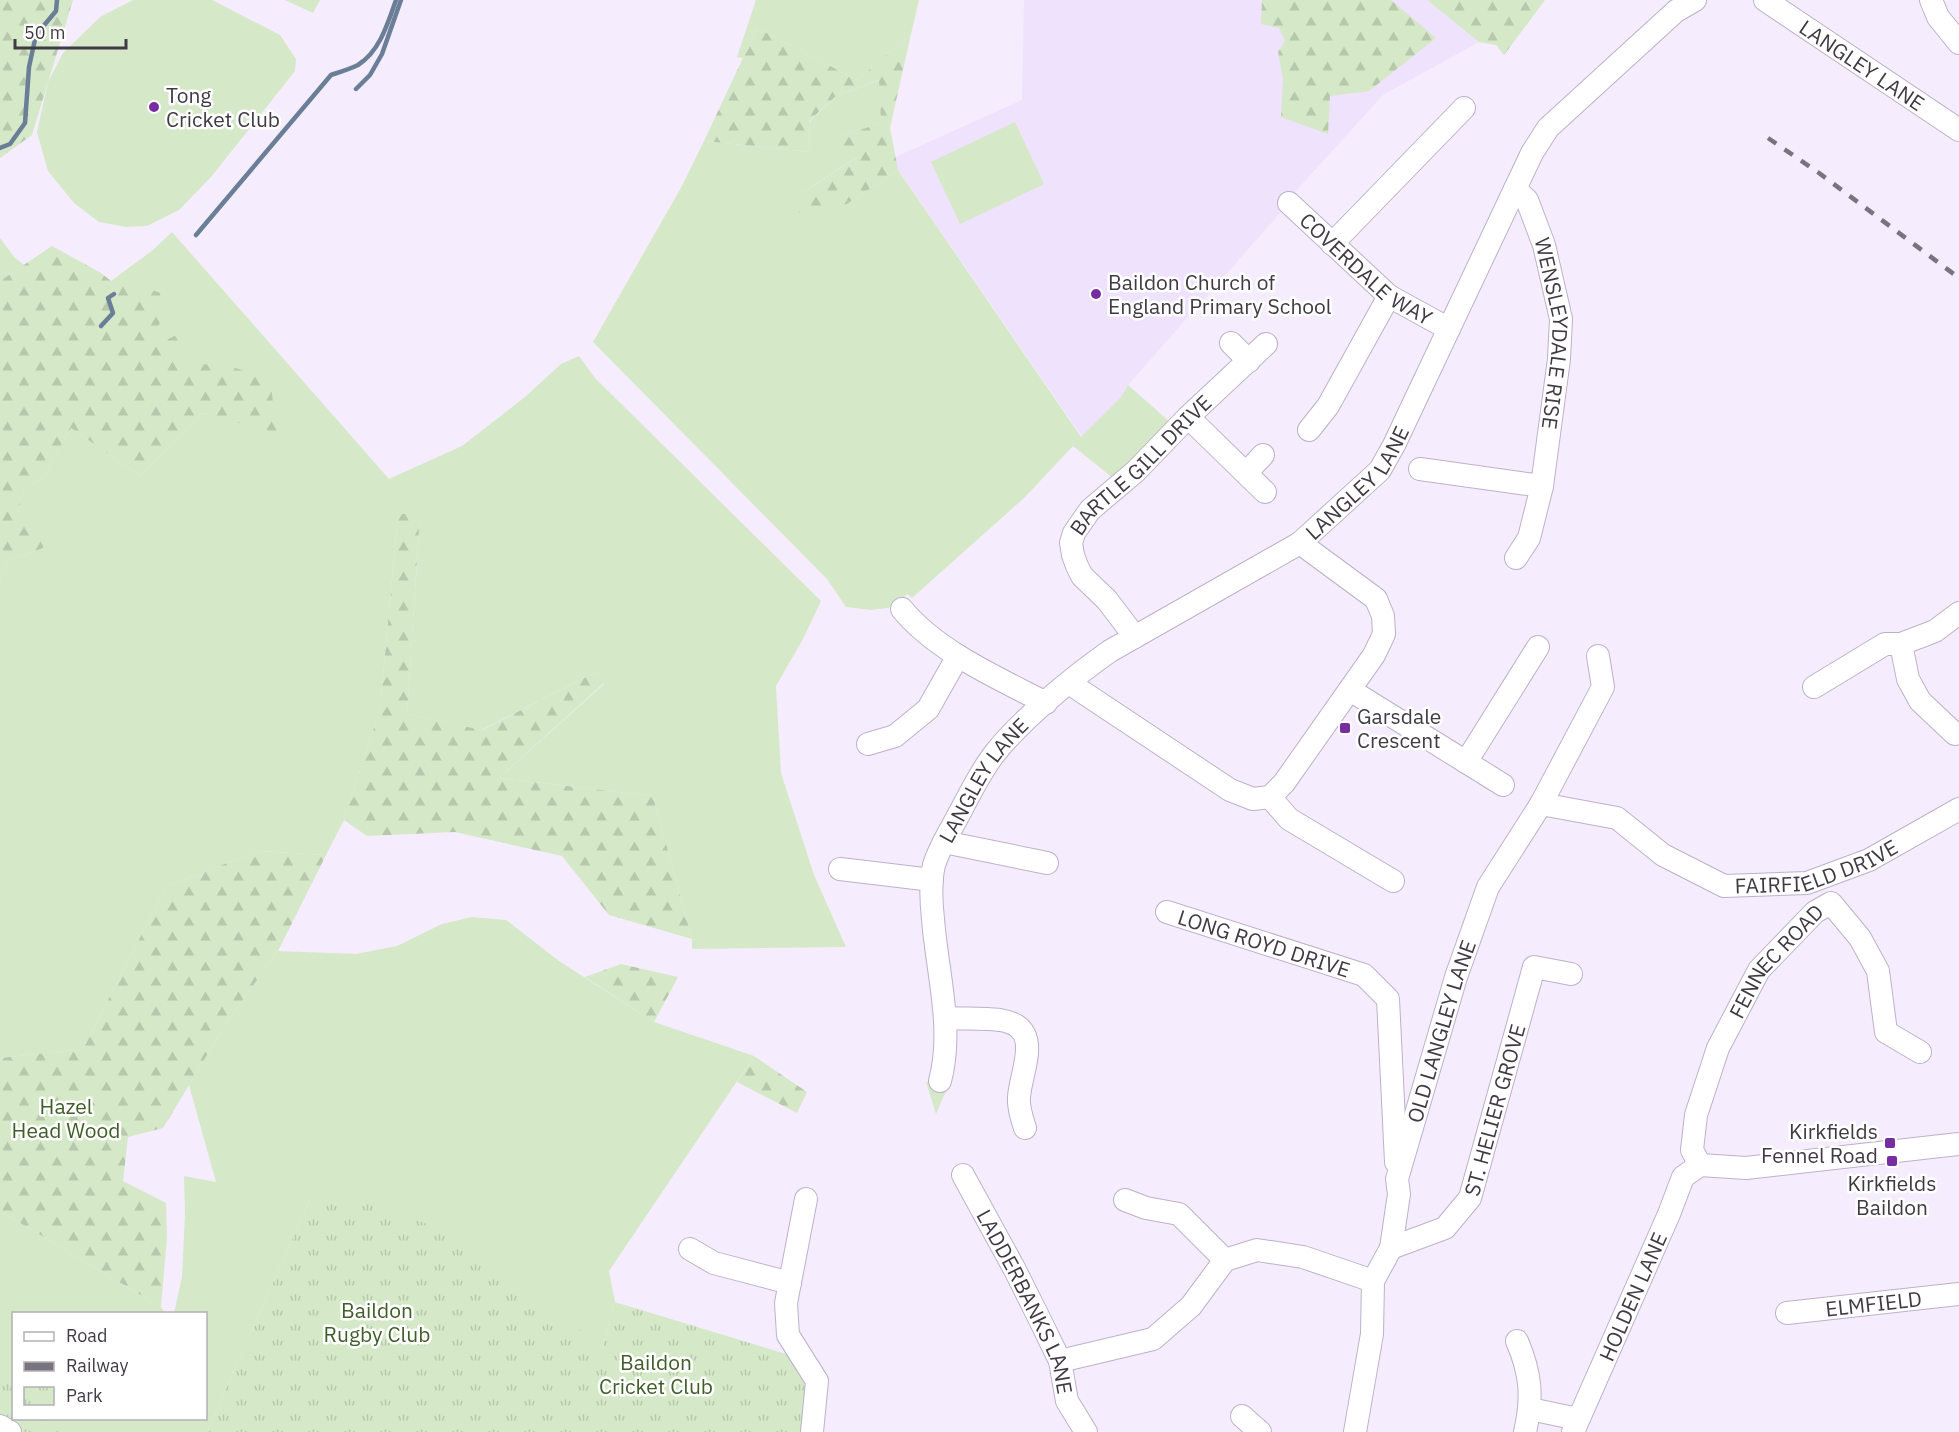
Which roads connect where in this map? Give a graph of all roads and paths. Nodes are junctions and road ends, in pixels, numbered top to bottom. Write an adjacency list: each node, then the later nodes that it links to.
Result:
1 (1695, 0): 7 (street, LANGLEY LANE)
2 (1765, 0): 6 (street, LANGLEY LANE)
3 (1931, 0): 4 (street)
4 (1959, 43)
5 (1464, 108): 9 (street)
6 (1959, 130)
7 (1515, 189): 11 (street, LANGLEY LANE); 20 (street, WENSLEYDALE RISE)
8 (1289, 203): 9 (street, COVERDALE WAY)
9 (1332, 244): 10 (street, COVERDALE WAY)
10 (1389, 296): 11 (street, COVERDALE WAY); 16 (street)
11 (1449, 329): 22 (street, LANGLEY LANE)
12 (1231, 343): 14 (street)
13 (1266, 345): 14 (street, BARTLE GILL DRIVE)
14 (1249, 361): 15 (street, BARTLE GILL DRIVE)
15 (1188, 417): 19 (street); 26 (street, BARTLE GILL DRIVE)
16 (1309, 430)
17 (1263, 455): 19 (street)
18 (1420, 470): 20 (street)
19 (1246, 472): 21 (street)
20 (1542, 486): 23 (street, WENSLEYDALE RISE)
21 (1265, 492)
22 (1300, 543): 26 (street, LANGLEY LANE); 33 (street)
23 (1516, 558)
24 (902, 609): 29 (street)
25 (1959, 613): 27 (street)
26 (1135, 637): 31 (street, LANGLEY LANE)
27 (1901, 644): 32 (street); 35 (street)
28 (1538, 647): 37 (street)
29 (958, 656): 34 (street); 36 (street)
30 (1598, 656): 40 (street, OLD LANGLEY LANE)
31 (1069, 683): 34 (street, LANGLEY LANE); 39 (street)
32 (1814, 687)
33 (1350, 690): 37 (street); 39 (street)
34 (1046, 703): 42 (street, LANGLEY LANE)
35 (1955, 734)
36 (868, 744)
37 (1466, 762): 38 (street)
38 (1503, 785)
39 (1270, 797): 46 (street)
40 (1541, 804): 41 (street, FAIRFIELD DRIVE); 56 (street, OLD LANGLEY LANE)
41 (1959, 809)
42 (944, 842): 43 (street); 45 (street, LANGLEY LANE)
43 (1047, 863)
44 (840, 868): 45 (street)
45 (932, 879): 49 (street, LANGLEY LANE)
46 (1393, 881)
47 (1167, 912): 56 (street, LONG ROYD DRIVE)
48 (1570, 974): 59 (street, ST. HELIER GROVE)
49 (945, 1018): 51 (street, LANGLEY LANE); 52 (street)
50 (1920, 1052): 54 (street, FENNEC ROAD)
51 (940, 1081)
52 (1026, 1116)
53 (1959, 1144): 54 (street)
54 (1700, 1165): 71 (street, HOLDEN LANE)
55 (963, 1175): 67 (street, LADDERBANKS LANE)
56 (1397, 1179): 59 (street, OLD LANGLEY LANE)
57 (806, 1199): 63 (street)
58 (1125, 1200): 61 (street)
59 (1391, 1248): 62 (street, OLD LANGLEY LANE)
60 (690, 1249): 63 (street)
61 (1225, 1260): 62 (street); 67 (street)
62 (1373, 1281): 76 (street, OLD LANGLEY LANE)
63 (790, 1284): 73 (street)
64 (1959, 1294): 65 (street, ELMFIELD)
65 (1787, 1313)
66 (1517, 1341): 68 (street)
67 (1060, 1362): 74 (street, LADDERBANKS LANE)
68 (1530, 1409): 71 (street); 77 (street)
69 (1242, 1416): 75 (street)
70 (0, 1426): 72 (street)
71 (1575, 1426)
72 (10, 1432)
73 (812, 1432)
74 (1086, 1432)
75 (1260, 1432)
76 (1355, 1432)
77 (1525, 1432)

